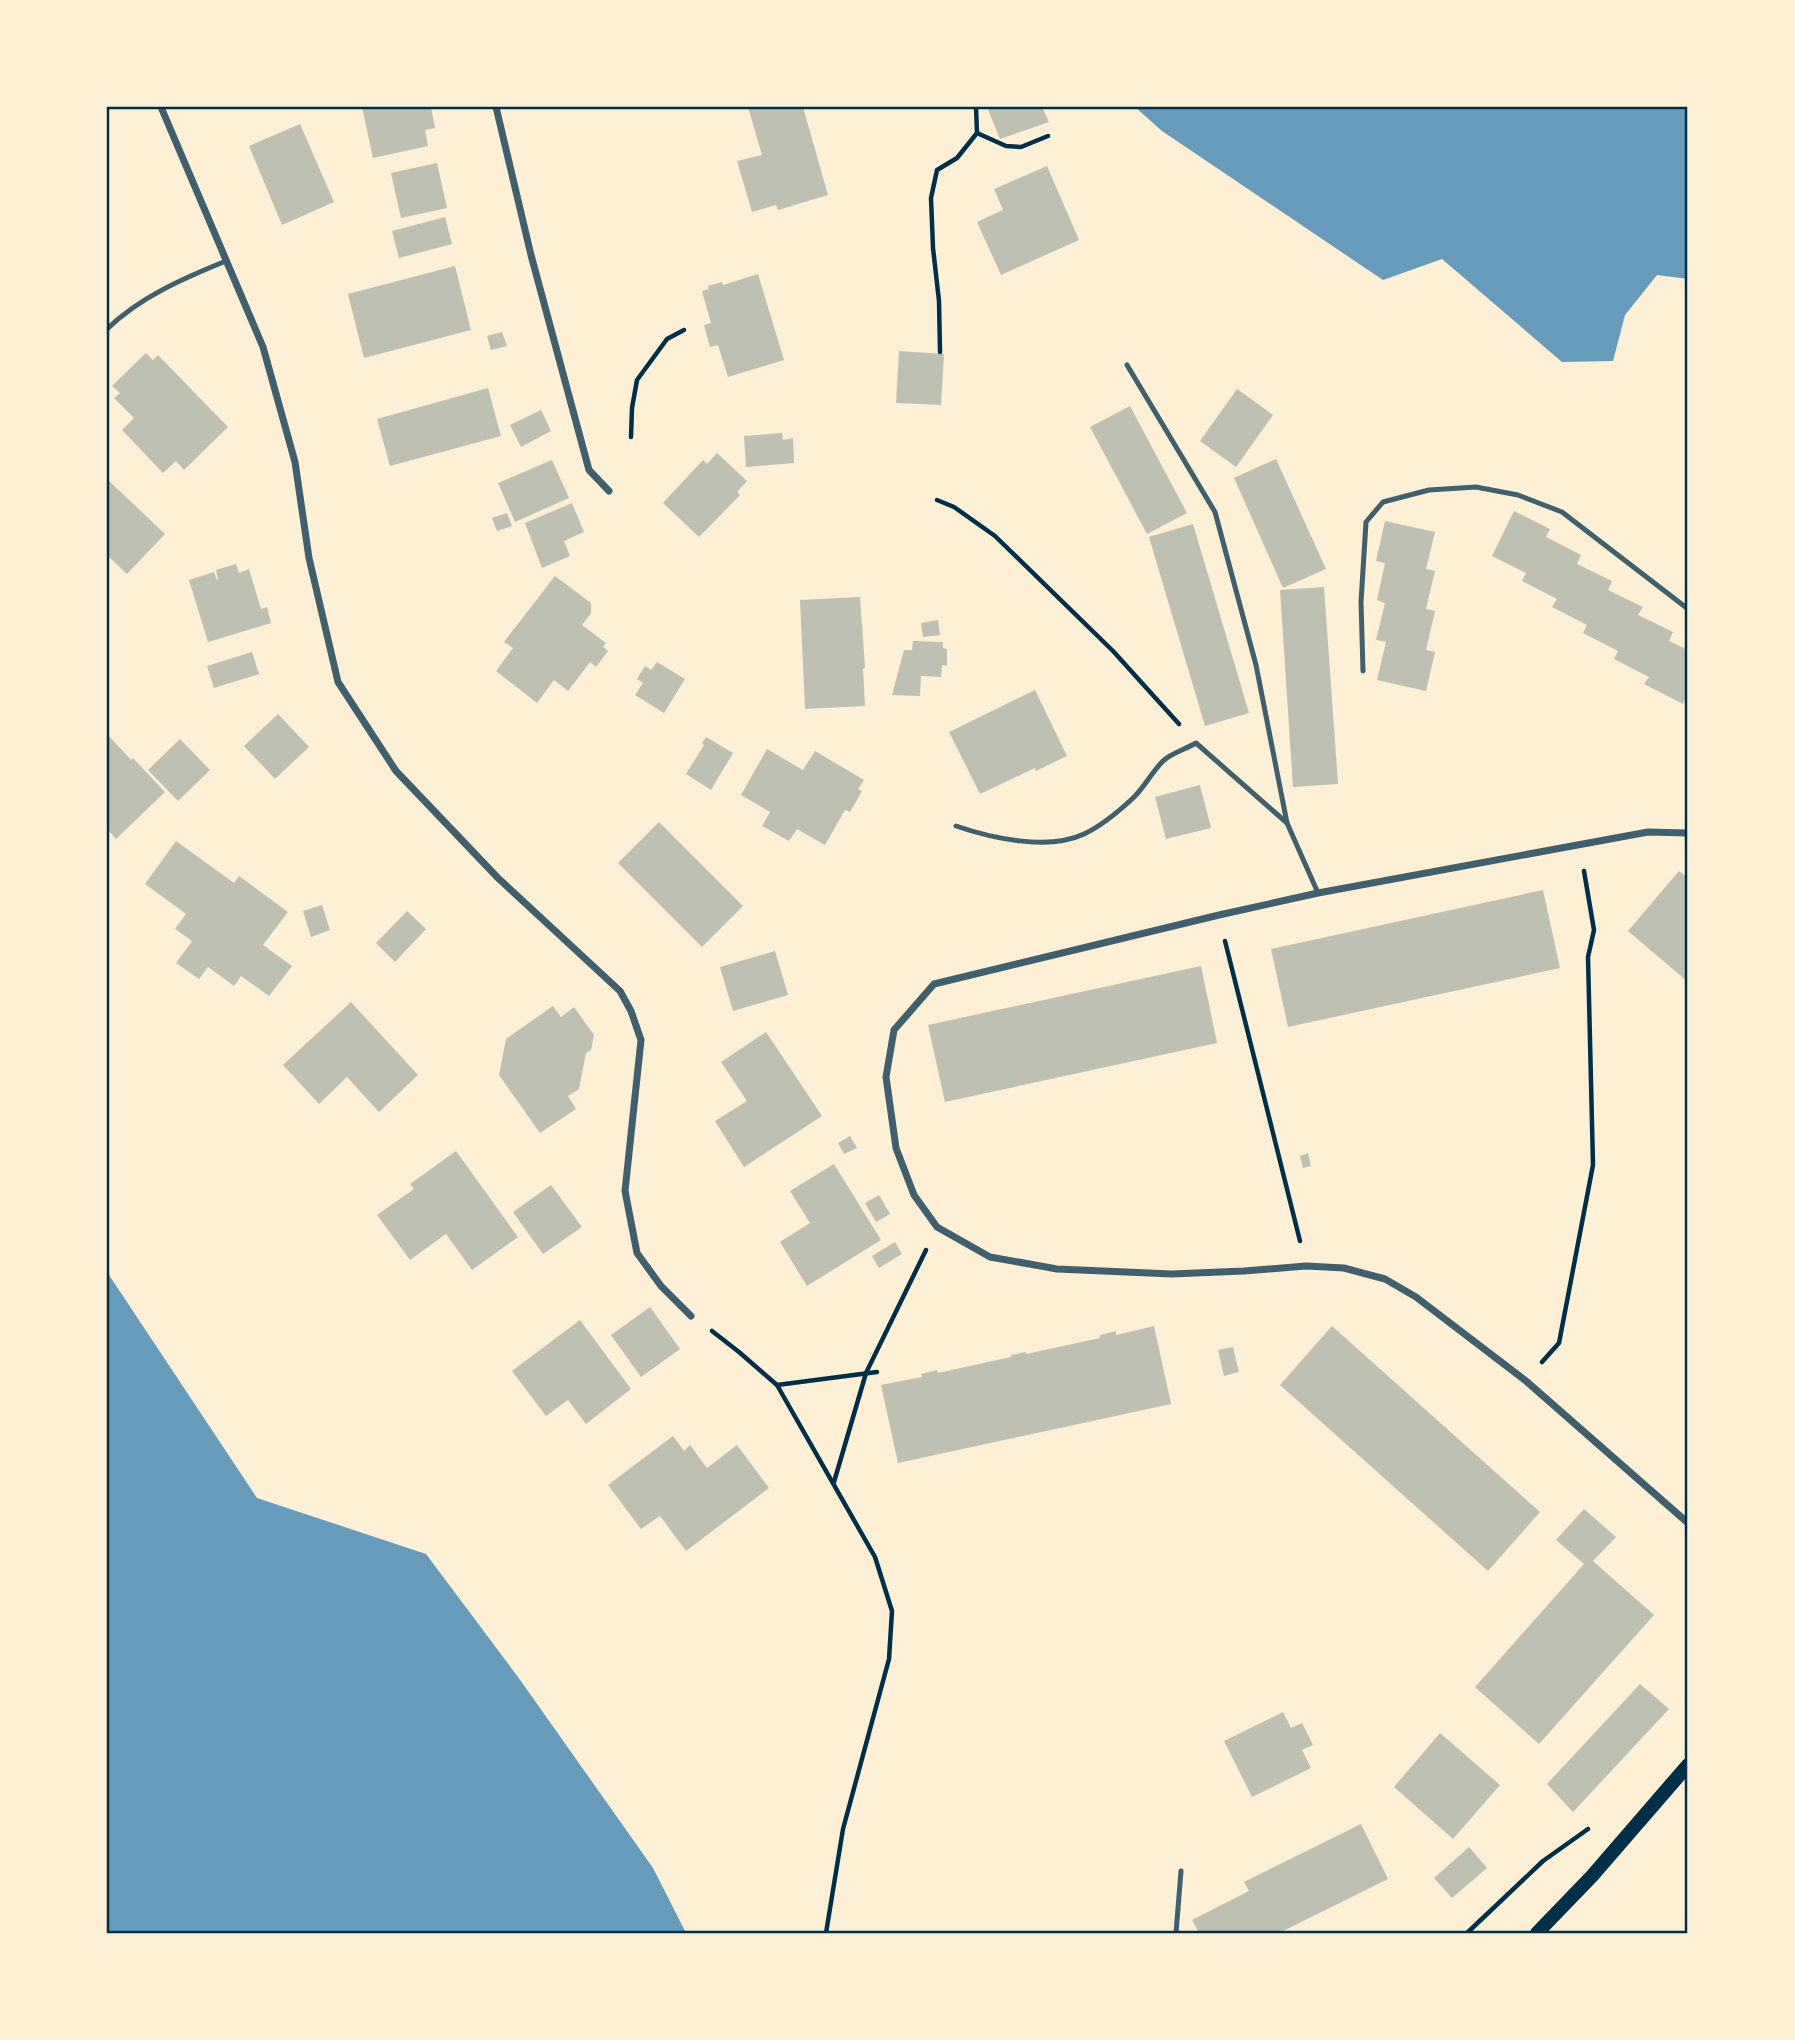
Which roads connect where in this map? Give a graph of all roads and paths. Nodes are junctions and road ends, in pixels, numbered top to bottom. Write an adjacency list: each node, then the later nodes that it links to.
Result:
1 (161, 107): 6 (street)
2 (496, 107): 12 (street)
3 (976, 107): 4 (path)
4 (977, 133): 5 (path); 9 (path)
5 (1048, 136)
6 (226, 261): 7 (lane); 25 (street)
7 (107, 329)
8 (684, 330): 11 (path)
9 (940, 352)
10 (1127, 365): 17 (lane)
11 (631, 437)
12 (609, 491)
13 (937, 500): 16 (path)
14 (1688, 608): 15 (lane)
15 (1363, 671)
16 (1196, 743): 17 (lane); 18 (lane)
17 (1287, 823): 21 (lane)
18 (956, 826)
19 (1688, 833): 20 (street)
20 (1579, 846): 21 (street); 28 (path)
21 (1318, 893): 22 (street)
22 (1219, 915): 23 (street); 24 (path)
23 (937, 1227): 24 (street); 27 (path)
24 (1306, 1266): 28 (street)
25 (691, 1316): 29 (path)
26 (877, 1372): 27 (path)
27 (866, 1373): 29 (path); 30 (path)
28 (1526, 1381): 31 (street)
29 (777, 1385): 30 (path)
30 (834, 1482): 35 (path)
31 (1688, 1523)
32 (1688, 1765): 38 (main road)
33 (1588, 1829): 37 (path)
34 (1181, 1871): 36 (lane)
35 (826, 1933)
36 (1176, 1933)
37 (1467, 1933)
38 (1537, 1933)

